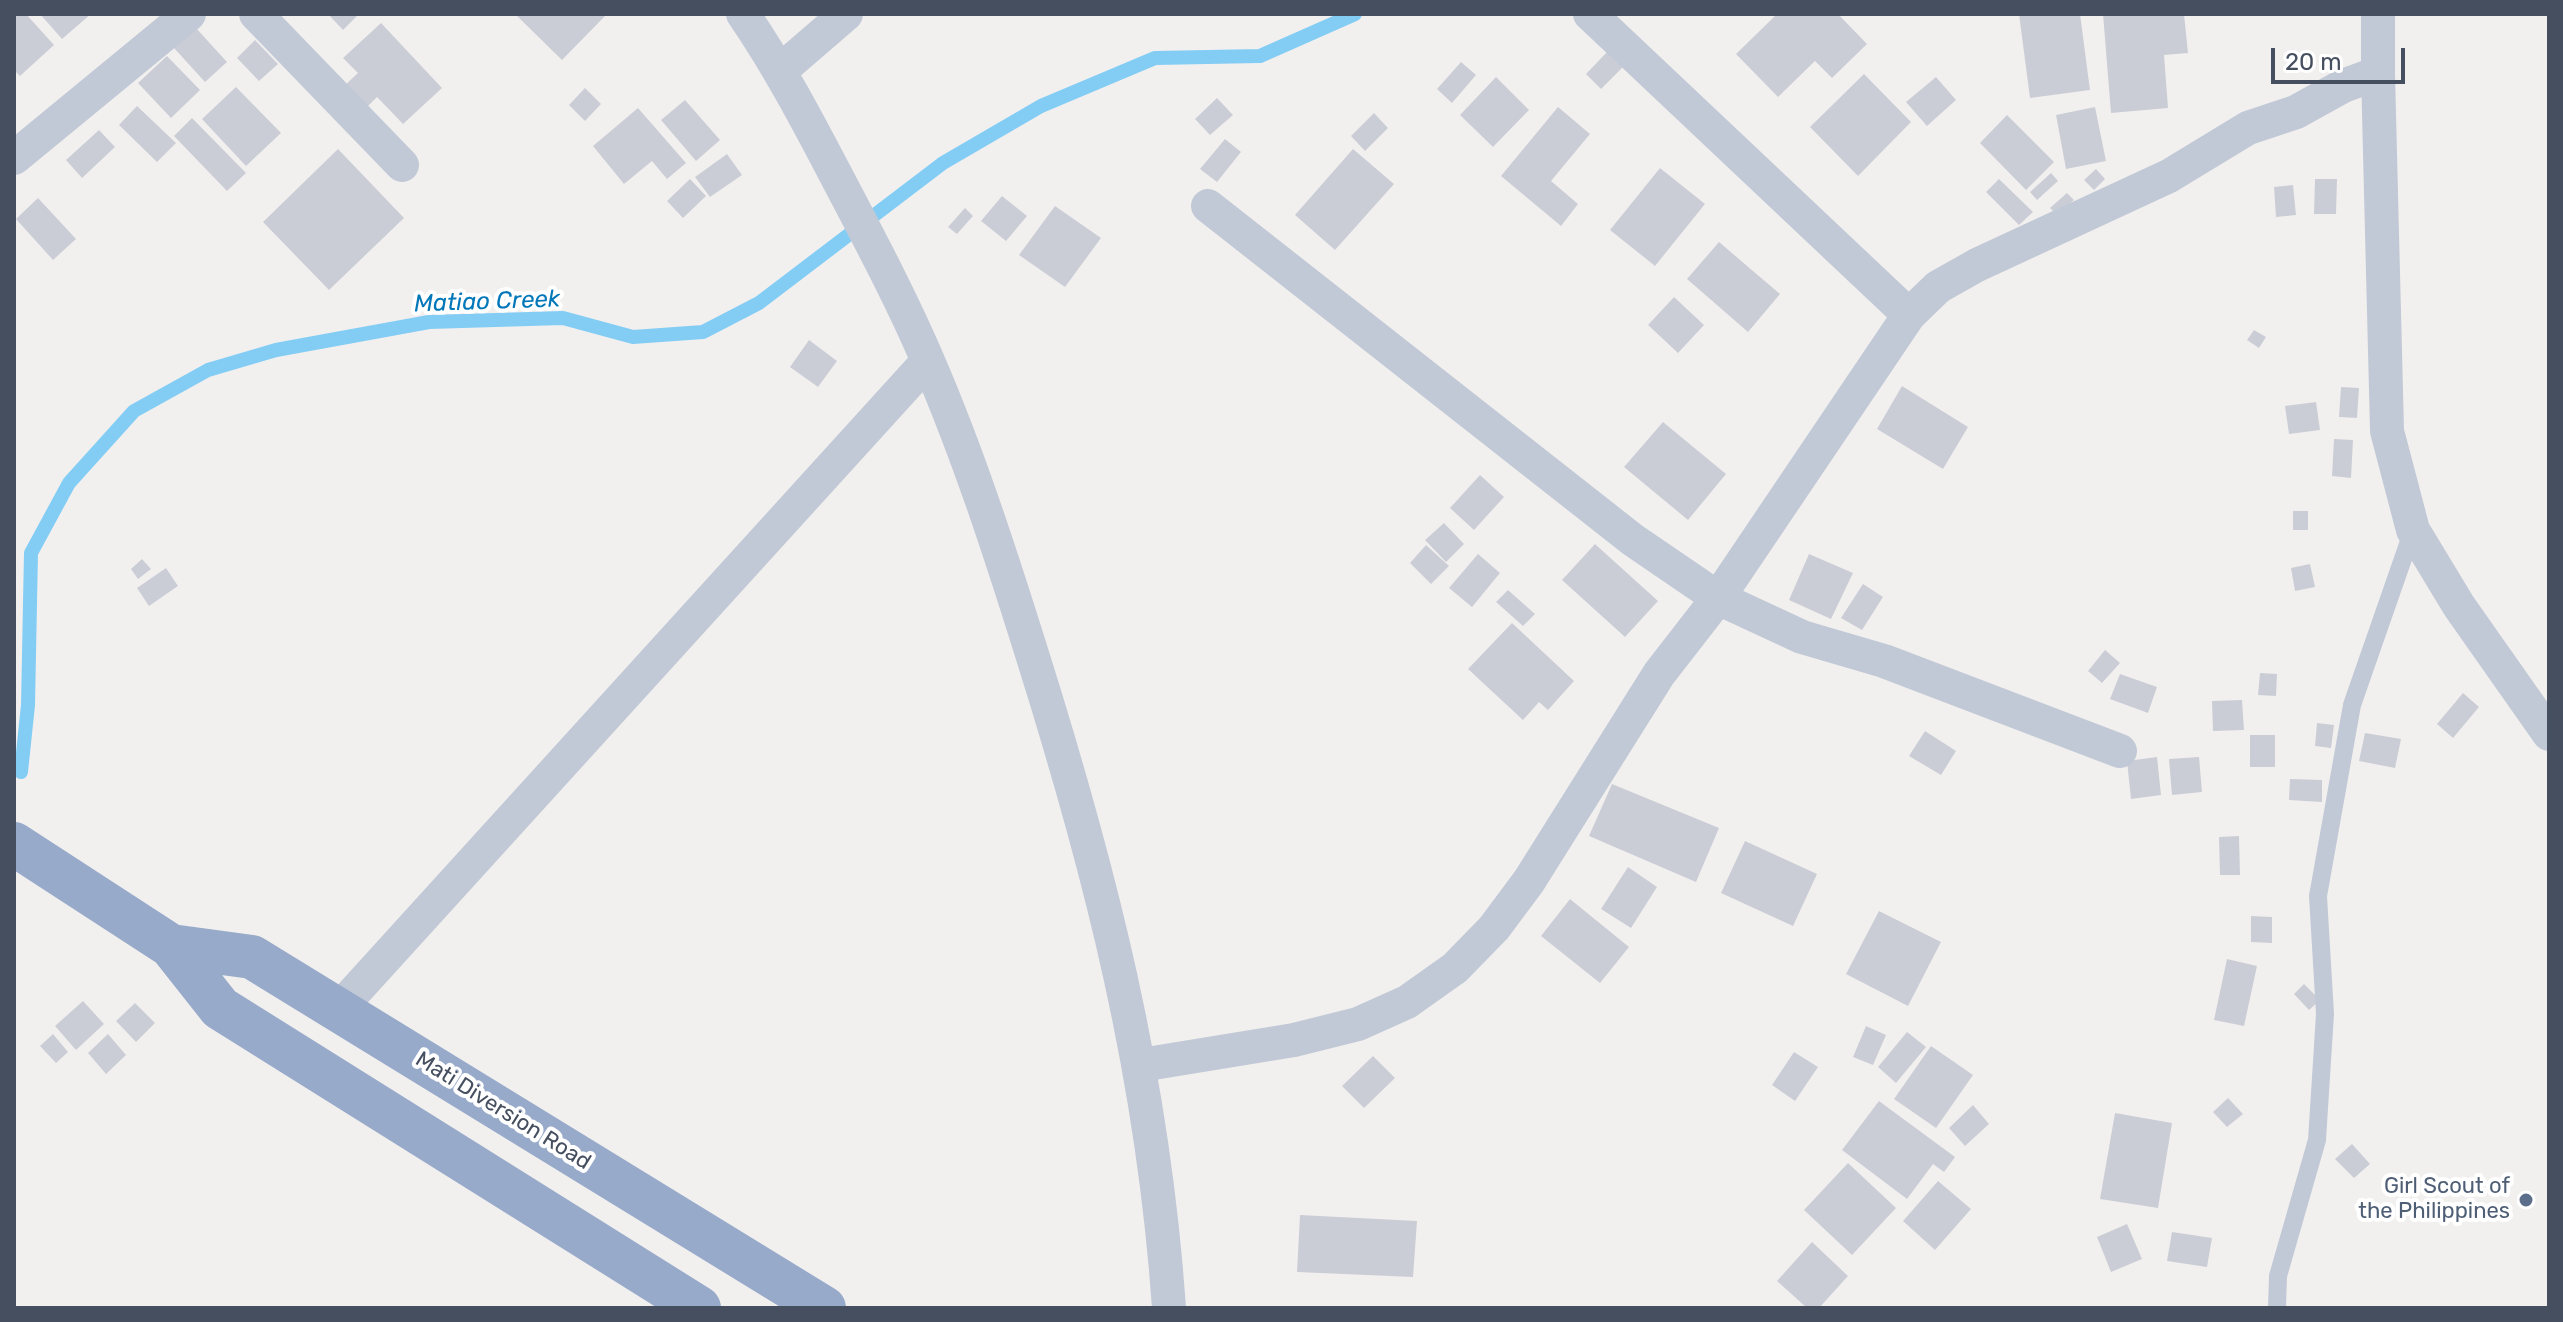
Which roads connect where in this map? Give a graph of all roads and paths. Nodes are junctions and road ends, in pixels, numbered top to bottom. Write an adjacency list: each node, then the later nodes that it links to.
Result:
1 (189, 14): 9 (street)
2 (256, 14): 10 (street)
3 (743, 14): 7 (street)
4 (846, 14): 7 (street)
5 (1590, 14): 12 (street)
6 (2378, 14): 8 (street)
7 (781, 70): 13 (street)
8 (2378, 73): 12 (street); 14 (street)
9 (14, 158)
10 (402, 165)
11 (1208, 206): 15 (street)
12 (1909, 315): 15 (street)
13 (928, 361): 20 (street); 21 (street)
14 (2413, 530): 16 (street); 25 (lane)
15 (1718, 598): 17 (street); 21 (street)
16 (2549, 734)
17 (2120, 751)
18 (14, 844): 19 (highway, Mati Diversion Road)
19 (171, 946): 20 (highway, Mati Diversion Road); 22 (highway, Mati Diversion Road)
20 (338, 1010): 23 (highway, Mati Diversion Road)
21 (1141, 1065): 24 (street)
22 (699, 1308)
23 (824, 1308)
24 (1169, 1308)
25 (2277, 1308)

